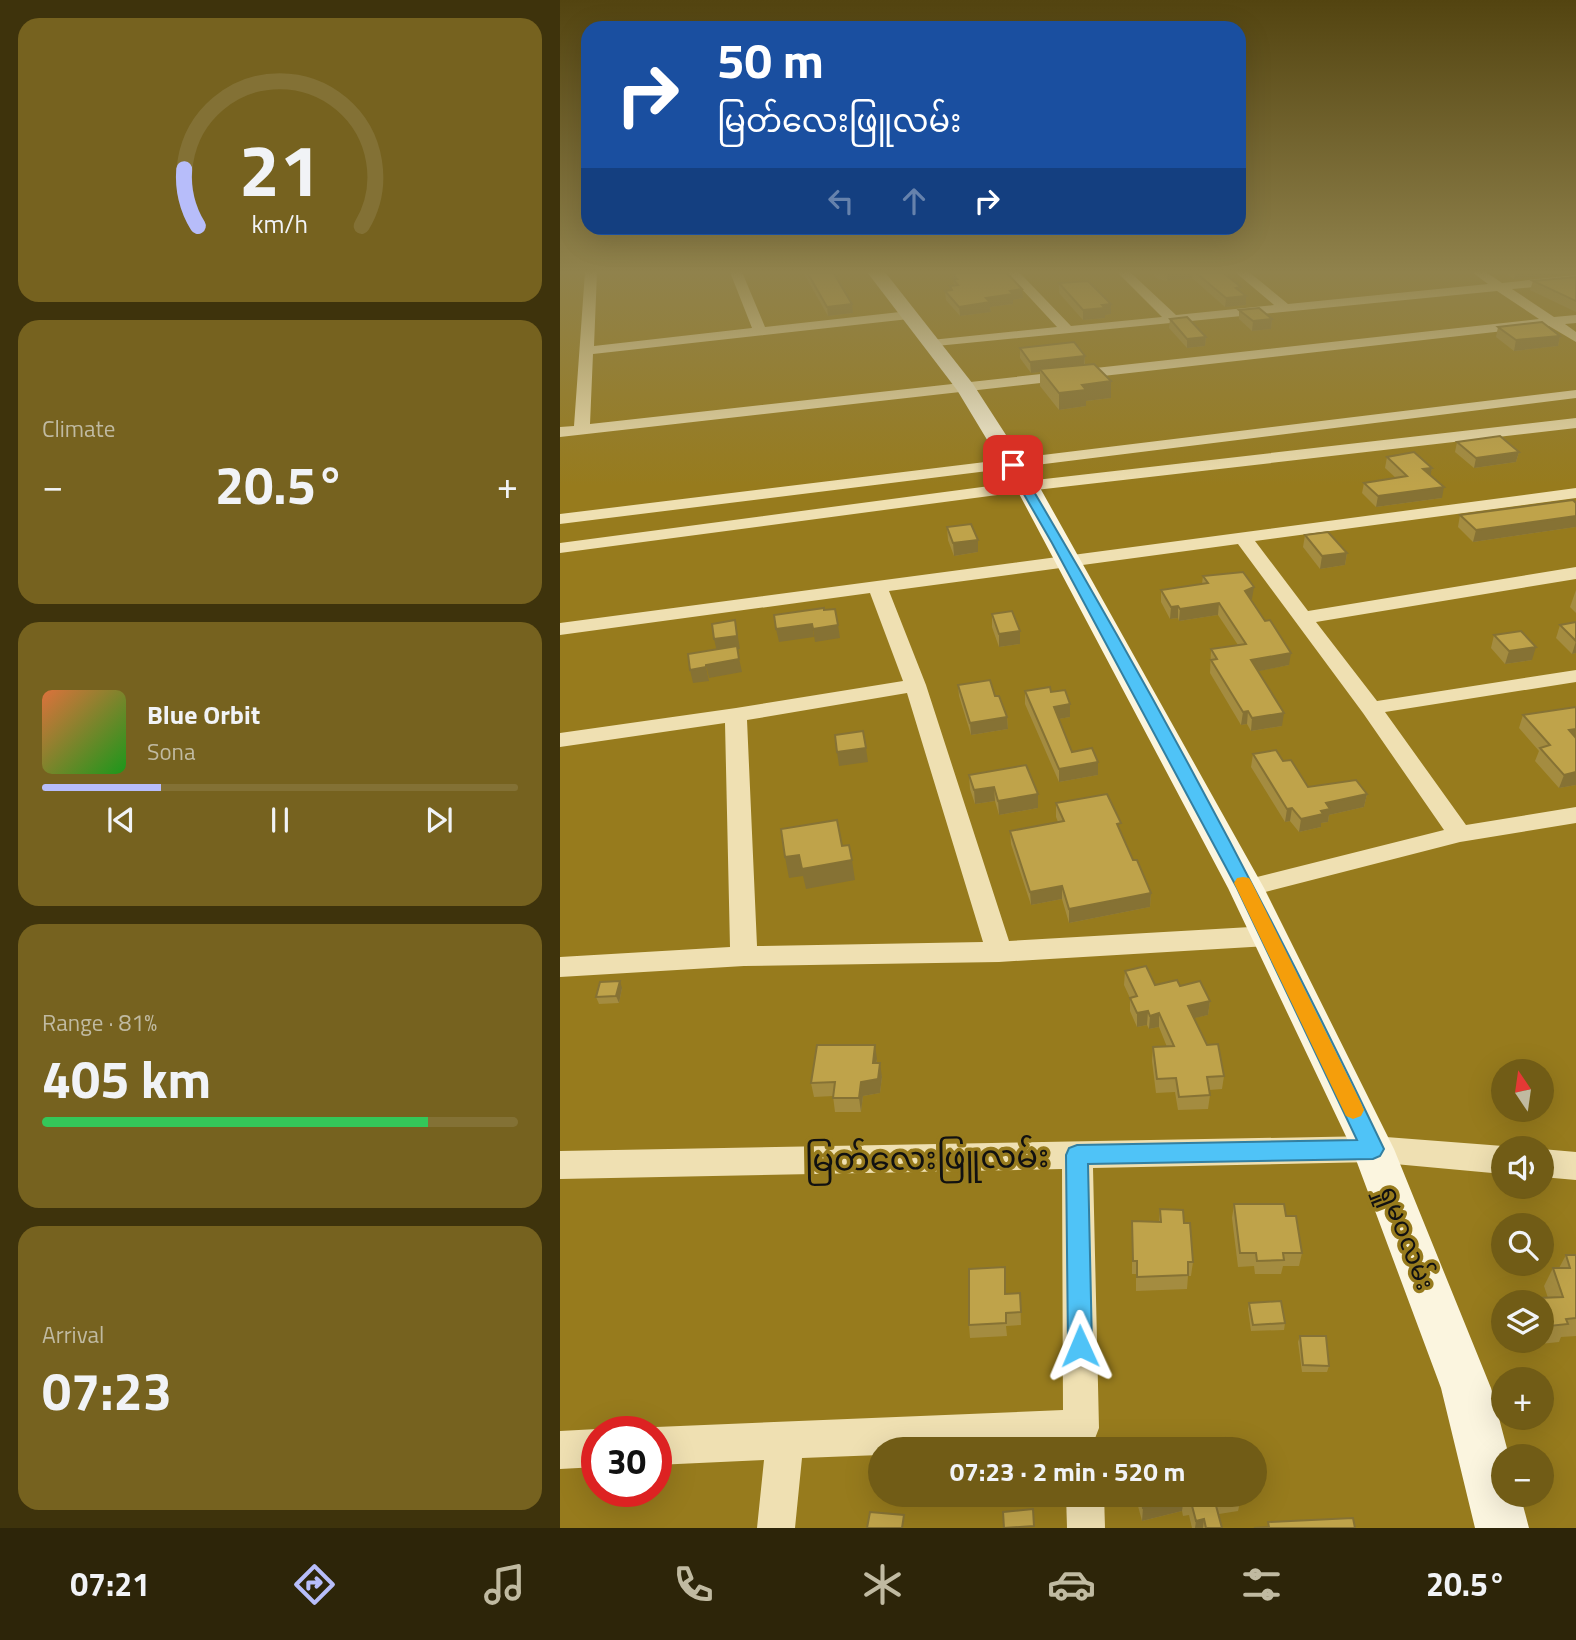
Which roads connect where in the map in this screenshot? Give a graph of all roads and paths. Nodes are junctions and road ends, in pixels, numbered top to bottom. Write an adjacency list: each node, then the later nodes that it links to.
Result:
1 (587, 343): 6 (street)
2 (654, 343): 6 (street)
3 (938, 343): 5 (street)
4 (1357, 343): 7 (street)
5 (931, 344): 7 (street, ရှုမဝလမ်း)
6 (587, 351): 11 (street)
7 (966, 388): 11 (street); 13 (street, ရှုမဝလမ်း)
8 (1576, 394): 9 (street)
9 (1538, 399): 10 (street); 13 (street)
10 (1573, 425): 13 (street)
11 (582, 430): 12 (street)
12 (560, 432)
13 (1020, 476): 15 (street); 17 (street); 18 (street, ရှုမဝလမ်း)
14 (1576, 493): 16 (street)
15 (560, 519)
16 (1243, 538): 18 (street); 21 (street)
17 (560, 548)
18 (1069, 561): 20 (street); 30 (street, ရှုမဝလမ်း)
19 (1576, 573): 21 (street)
20 (878, 588): 22 (street); 24 (street)
21 (1302, 618): 25 (street)
22 (560, 629)
23 (1576, 676): 25 (street)
24 (915, 685): 26 (street); 32 (street)
25 (1371, 708): 29 (street)
26 (736, 715): 27 (street); 33 (street)
27 (560, 740)
28 (1576, 815): 29 (street)
29 (1460, 834): 30 (street)
30 (1246, 888): 31 (street, ရှုမဝလမ်း)
31 (1268, 936): 32 (street); 35 (street, ရှုမဝလမ်း)
32 (999, 952): 33 (street)
33 (744, 956): 34 (street)
34 (560, 967)
35 (1373, 1149): 36 (street, မြတ်လေးဖြူလမ်း); 37 (street, မြတ်လေးဖြူလမ်း); 50 (street, ရှုမဝလမ်း)
36 (1077, 1155): 39 (street, မြတ်လေးဖြူလမ်း); 41 (street)
37 (1491, 1159)
38 (1554, 1164): 40 (street)
39 (560, 1165)
40 (1576, 1166)
41 (1082, 1437)
42 (868, 1441): 43 (street)
43 (785, 1442): 44 (street); 48 (street)
44 (672, 1446)
45 (581, 1449): 46 (street)
46 (560, 1450)
47 (1085, 1507): 49 (street)
48 (776, 1528)
49 (1086, 1528)
50 (1502, 1528)

